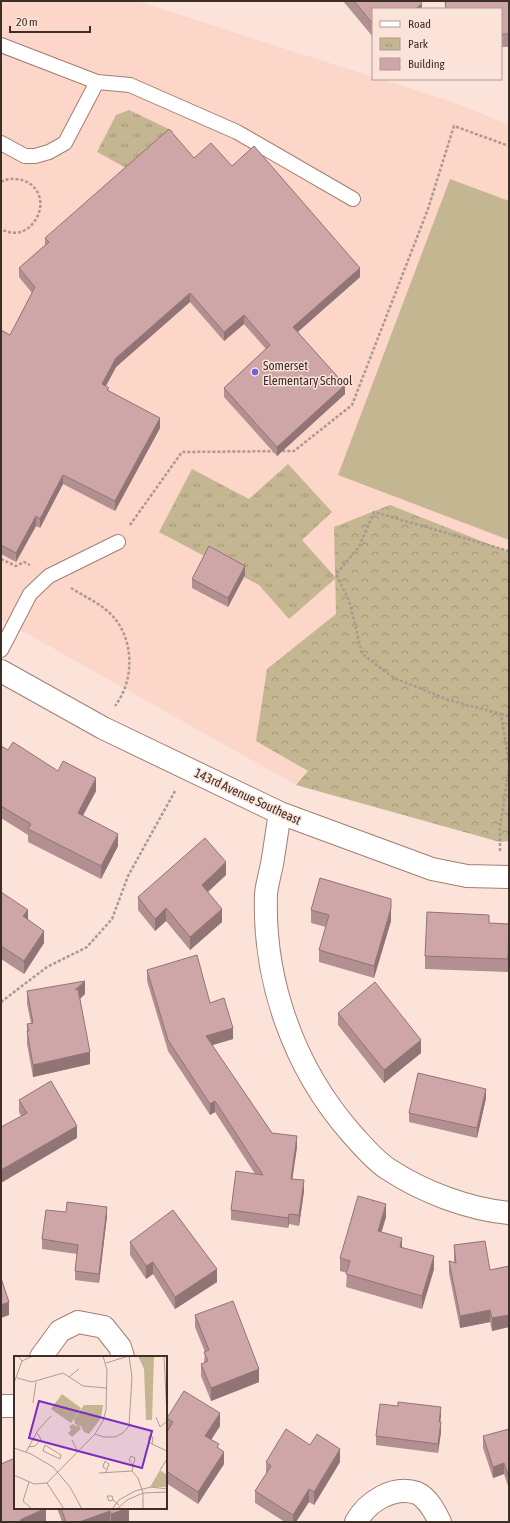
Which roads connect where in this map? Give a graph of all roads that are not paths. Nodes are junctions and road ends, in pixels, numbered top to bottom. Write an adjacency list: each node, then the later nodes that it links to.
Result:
1 (1, 45): 2 (lane)
2 (97, 82): 3 (lane); 4 (lane)
3 (1, 143)
4 (353, 199)
5 (118, 542): 6 (lane)
6 (1, 650)
7 (1, 671): 8 (street, 143rd Avenue Southeast)
8 (280, 814): 9 (street, 143rd Avenue Southeast); 10 (street)
9 (509, 878)
10 (509, 1213)
11 (42, 1356): 12 (street)
12 (123, 1356)
13 (356, 1522): 14 (street)
14 (440, 1522)

